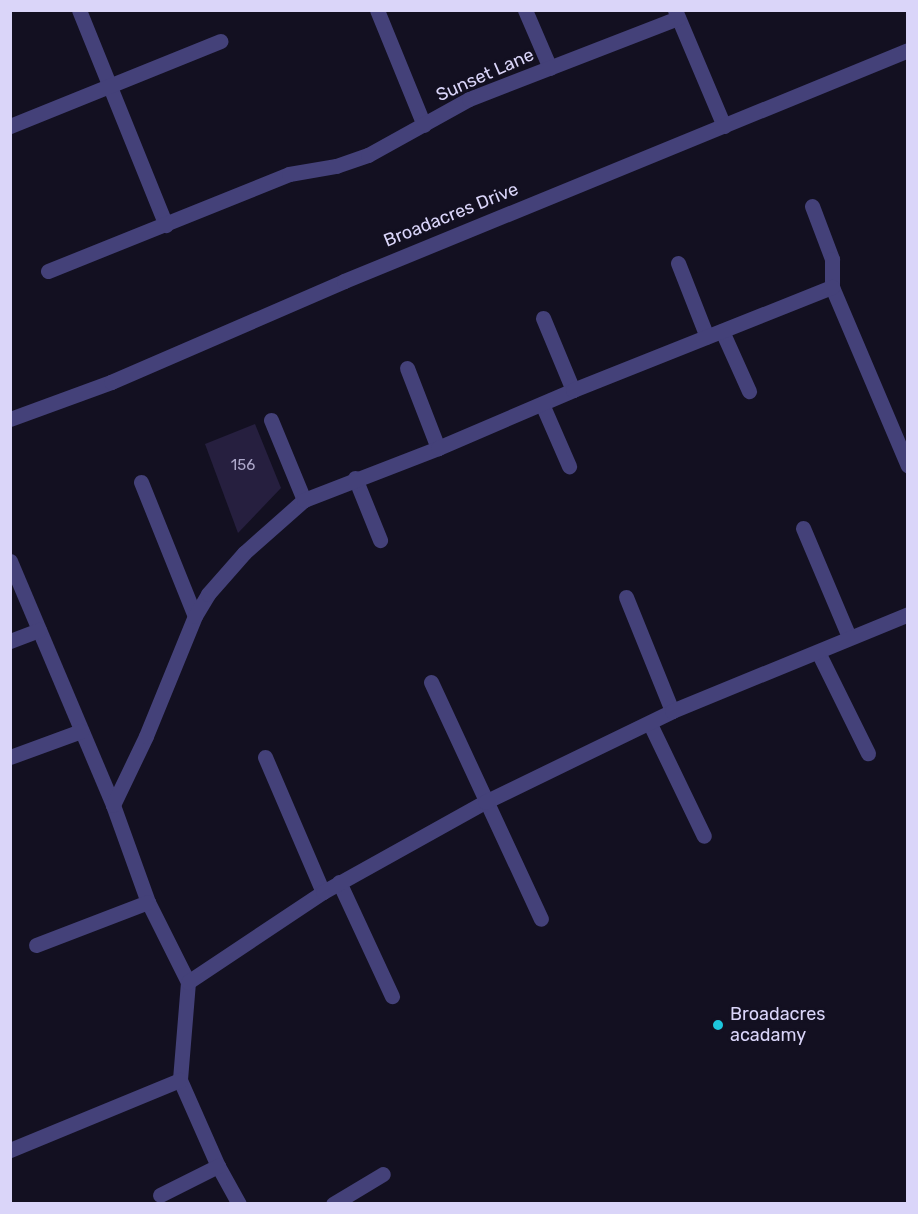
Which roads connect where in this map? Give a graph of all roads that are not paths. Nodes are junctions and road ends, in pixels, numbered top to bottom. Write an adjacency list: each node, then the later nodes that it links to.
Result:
1 (79, 10): 8 (street)
2 (377, 10): 9 (street, Sunset Lane)
3 (525, 10): 7 (street)
4 (676, 14): 7 (street, Sunset Lane); 11 (street, Sunset Lane)
5 (220, 41): 8 (street)
6 (908, 50): 11 (street, Broadacres Drive)
7 (550, 68): 9 (street, Sunset Lane)
8 (110, 85): 10 (street); 13 (street)
9 (424, 125): 13 (street)
10 (10, 126)
11 (724, 126): 24 (street, Broadacres Drive)
12 (812, 206): 16 (street)
13 (166, 225): 15 (street)
14 (678, 263): 19 (street)
15 (48, 271)
16 (832, 287): 18 (street); 28 (street)
17 (543, 318): 21 (street)
18 (722, 331): 19 (street); 22 (street)
19 (706, 337): 21 (street)
20 (406, 368): 26 (street)
21 (573, 390): 23 (street)
22 (749, 391)
23 (542, 405): 26 (street); 27 (street)
24 (10, 420)
25 (271, 420): 31 (street)
26 (438, 448): 29 (street)
27 (569, 466)
28 (908, 466)
29 (355, 478): 31 (street); 33 (street)
30 (141, 482): 37 (street)
31 (304, 500): 37 (street)
32 (803, 528): 39 (street)
33 (380, 540)
34 (10, 561): 38 (street)
35 (626, 597): 43 (street)
36 (908, 614): 39 (street)
37 (195, 616): 50 (street)
38 (39, 630): 40 (street); 45 (street)
39 (849, 637): 41 (street)
40 (10, 641)
41 (818, 652): 43 (street); 46 (street)
42 (431, 682): 49 (street)
43 (672, 711): 44 (street)
44 (650, 724): 49 (street); 51 (street)
45 (81, 731): 47 (street); 50 (street)
46 (868, 753)
47 (10, 757)
48 (266, 758): 53 (street)
49 (484, 802): 52 (street); 55 (street)
50 (113, 805): 54 (street)
51 (704, 836)
52 (339, 882): 53 (street); 58 (street)
53 (323, 892): 57 (street)
54 (148, 902): 56 (street); 57 (street)
55 (541, 919)
56 (36, 945)
57 (188, 982): 59 (street)
58 (392, 996)
59 (180, 1080): 60 (street); 61 (street)
60 (10, 1150)
61 (218, 1166): 63 (street); 64 (street)
62 (383, 1174): 65 (street)
63 (160, 1195)
64 (239, 1203)
65 (333, 1203)

